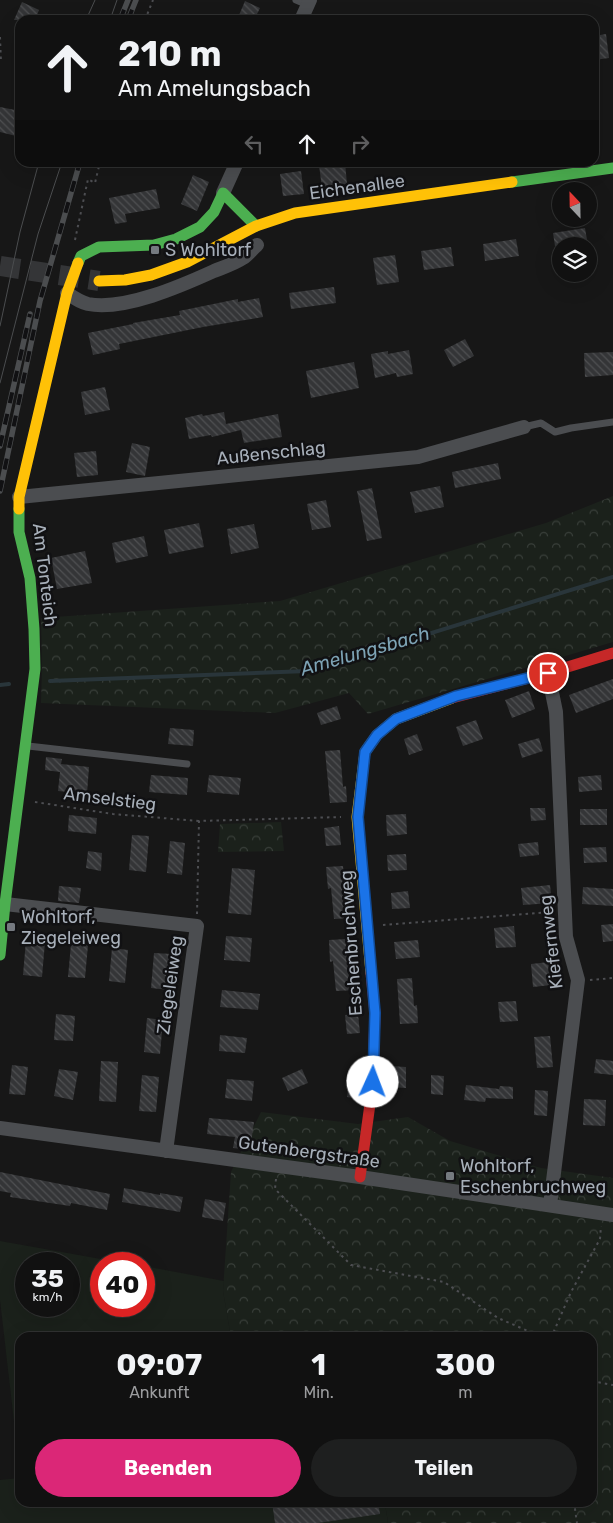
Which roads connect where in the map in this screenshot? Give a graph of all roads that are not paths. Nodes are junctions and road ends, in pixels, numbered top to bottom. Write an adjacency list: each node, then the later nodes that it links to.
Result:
1 (305, 2): 2 (street)
2 (302, 15)
3 (235, 167): 5 (street)
4 (613, 168): 6 (street, Eichenallee)
5 (223, 193): 6 (street); 9 (street, Am Tonteich)
6 (256, 226): 8 (street, Eichenallee)
7 (256, 245): 9 (street)
8 (100, 281)
9 (67, 294): 12 (street, Am Tonteich)
10 (613, 422): 11 (lane)
11 (524, 427): 12 (street, Außenschlag)
12 (19, 497): 15 (street, Am Tonteich)
13 (613, 653): 14 (street, Eschenbruchweg)
14 (548, 673): 21 (street, Eschenbruchweg); 22 (street, Kiefernweg)
15 (25, 745): 16 (lane); 17 (street, Am Tonteich)
16 (187, 764)
17 (5, 904): 18 (street, Am Tonteich); 20 (street, Ziegeleiweg)
18 (0, 955)
19 (0, 1128): 20 (street, Gutenbergstraße)
20 (166, 1151): 21 (street, Gutenbergstraße)
21 (360, 1177): 22 (street, Gutenbergstraße)
22 (550, 1205): 23 (street, Gutenbergstraße)
23 (608, 1214)

